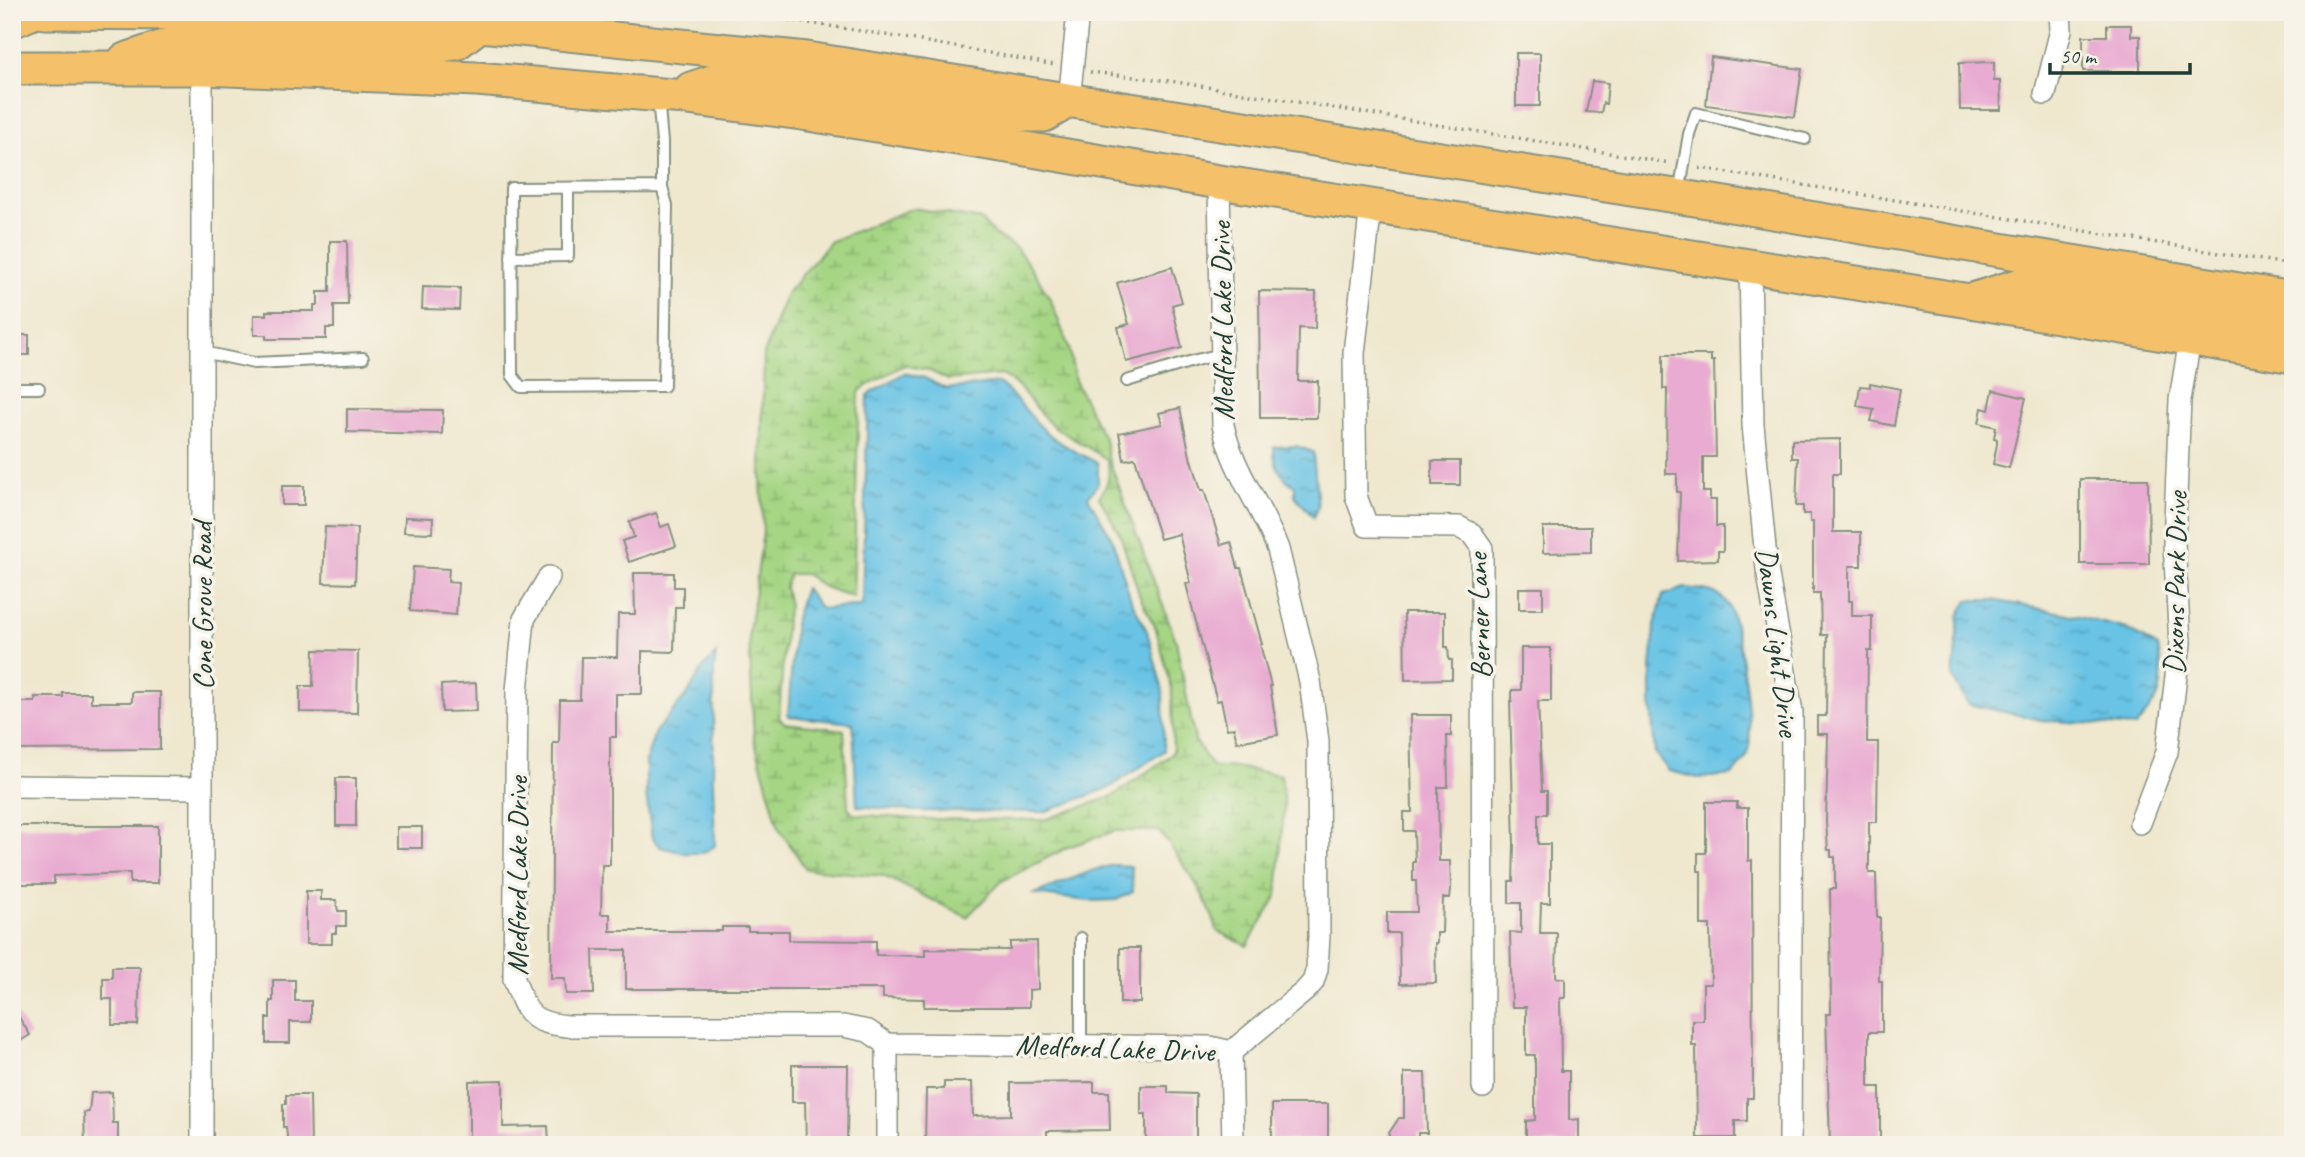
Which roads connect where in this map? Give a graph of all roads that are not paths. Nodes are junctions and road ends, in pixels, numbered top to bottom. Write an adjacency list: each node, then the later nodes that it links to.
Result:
1 (33, 12): 7 (main road)
2 (44, 12): 5 (main road)
3 (1078, 12): 13 (street)
4 (2060, 12): 11 (street)
5 (94, 13): 6 (main road)
6 (481, 18): 10 (main road); 13 (main road)
7 (12, 21)
8 (12, 68): 10 (main road)
9 (202, 68): 10 (main road); 12 (main road); 26 (street, Cone Grove Road)
10 (98, 69)
11 (2045, 94)
12 (665, 95): 13 (main road); 15 (main road); 16 (lane)
13 (1069, 100): 18 (main road)
14 (1805, 139): 18 (lane)
15 (1219, 182): 19 (main road); 27 (street, Medford Lake Drive)
16 (662, 187): 17 (lane); 20 (lane)
17 (568, 188): 20 (lane); 20 (lane)
18 (1678, 196): 22 (main road)
19 (1371, 206): 21 (main road); 41 (street, Berner Lane)
20 (511, 257)
21 (1750, 266): 23 (main road); 45 (street, Dawns Light Drive)
22 (2293, 299)
23 (1970, 301): 24 (main road); 25 (main road)
24 (2293, 327)
25 (2190, 339): 28 (main road); 36 (street, Dixons Park Drive)
26 (203, 352): 29 (lane); 35 (street, Cone Grove Road)
27 (1223, 354): 30 (lane); 40 (street, Medford Lake Drive)
28 (2293, 356)
29 (363, 358)
30 (1127, 381)
31 (12, 388): 32 (lane)
32 (39, 388)
33 (549, 577): 38 (street, Medford Lake Drive)
34 (12, 786): 35 (street)
35 (201, 788): 42 (street, Cone Grove Road)
36 (2140, 823)
37 (1080, 938): 39 (lane)
38 (887, 1044): 39 (street, Medford Lake Drive); 43 (street)
39 (1081, 1046): 40 (street, Medford Lake Drive)
40 (1231, 1052): 44 (street)
41 (1483, 1087)
42 (202, 1145)
43 (887, 1145)
44 (1234, 1145)
45 (1790, 1145)

